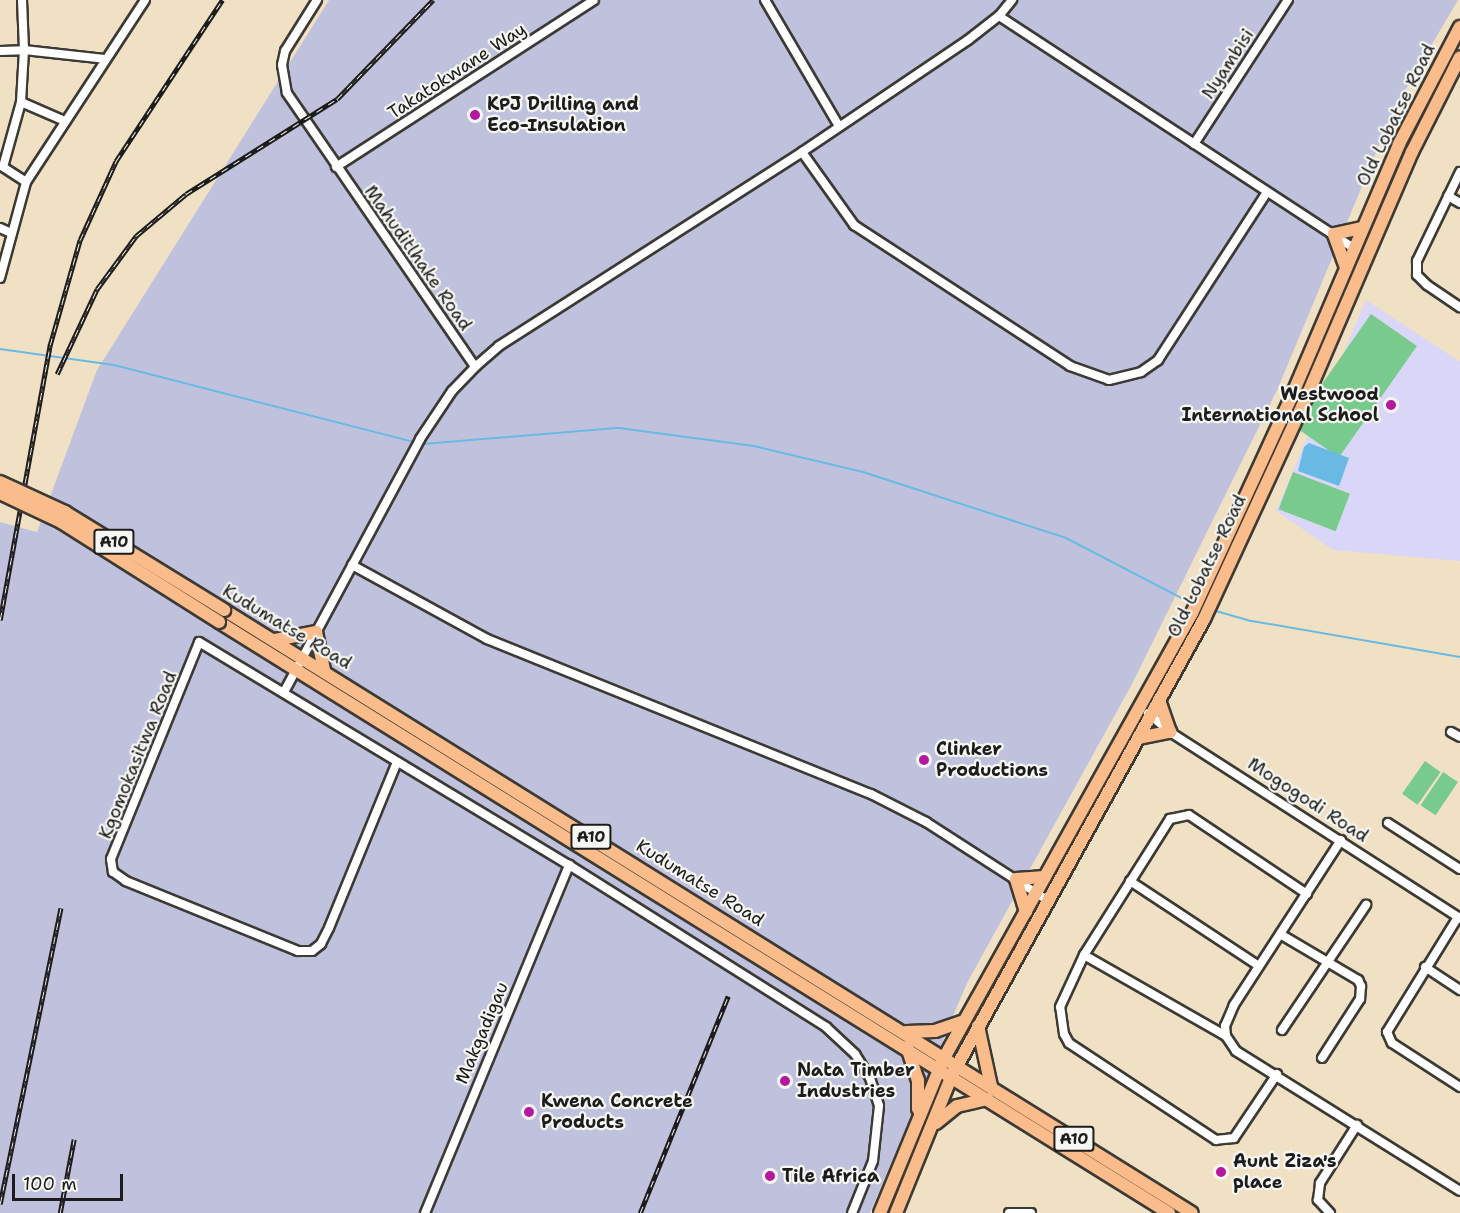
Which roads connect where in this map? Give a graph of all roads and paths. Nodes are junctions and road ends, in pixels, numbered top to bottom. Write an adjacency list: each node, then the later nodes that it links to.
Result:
1 (22, 0): 10 (street)
2 (145, 0): 13 (street)
3 (317, 0): 20 (street, Mahuditlhake Road)
4 (594, 0): 20 (street, Takatokwane Way)
5 (765, 0): 16 (street)
6 (1012, 0): 8 (street)
7 (1288, 0): 17 (street, Nyambisi)
8 (999, 16): 16 (street); 17 (street)
9 (1460, 27): 27 (main road, Old Lobatse Road)
10 (24, 50): 11 (street); 13 (street); 14 (street)
11 (0, 51)
12 (1460, 57): 30 (main road, Old Lobatse Road)
13 (105, 59): 15 (street)
14 (21, 102): 15 (street); 19 (street)
15 (65, 121): 22 (street)
16 (839, 126): 18 (street)
17 (1194, 144): 23 (street)
18 (802, 152): 23 (street); 36 (street)
19 (1, 166): 22 (street)
20 (336, 167): 36 (street, Mahuditlhake Road)
21 (1460, 172): 24 (street)
22 (26, 182): 28 (street)
23 (1267, 192): 29 (street)
24 (1448, 196): 25 (street); 35 (street)
25 (1460, 203)
26 (0, 228): 28 (street)
27 (1362, 228): 29 (main road); 31 (main road, Old Lobatse Road)
28 (11, 233): 34 (street)
29 (1334, 234): 31 (street); 32 (main road)
30 (1371, 245): 31 (main road); 33 (main road, Old Lobatse Road)
31 (1353, 248): 32 (main road, Old Lobatse Road); 33 (main road)
32 (1346, 266): 47 (main road, Old Lobatse Road)
33 (1358, 273): 46 (main road, Old Lobatse Road)
34 (0, 278)
35 (1460, 307)
36 (476, 366): 39 (street)
37 (0, 482): 41 (main road, Kudumatse Road / A10, bridge)
38 (0, 493): 43 (main road, Kudumatse Road / A10, bridge)
39 (352, 565): 40 (street); 58 (street)
40 (316, 632): 41 (main road); 42 (street); 44 (main road)
41 (275, 640): 42 (main road, Kudumatse Road / A10)
42 (303, 658): 43 (street); 44 (main road, Kudumatse Road / A10)
43 (295, 671): 45 (street); 76 (main road, Kudumatse Road / A10)
44 (324, 671): 74 (main road, Kudumatse Road / A10)
45 (284, 692): 52 (street, Kgomokasitwa Road); 52 (street, Kgomokasitwa Road)
46 (1159, 700): 47 (main road, Old Lobatse Road); 48 (main road)
47 (1145, 712): 48 (street, Mogogodi Road); 51 (main road, Old Lobatse Road); 57 (main road)
48 (1170, 732): 51 (main road); 54 (street, Mogogodi Road)
49 (1451, 732): 50 (street)
50 (1460, 737)
51 (1138, 738): 61 (main road, Old Lobatse Road)
52 (397, 762): 55 (street)
53 (1388, 823): 56 (street)
54 (1341, 840): 60 (street); 64 (street, Mogogodi Road)
55 (569, 865): 88 (street, Makgadigau); 89 (street)
56 (1459, 867)
57 (1045, 878): 58 (main road); 61 (main road)
58 (1016, 879): 61 (street); 63 (main road)
59 (1130, 881): 60 (street); 66 (street); 68 (street)
60 (1307, 894): 65 (street)
61 (1042, 896): 63 (main road); 72 (main road, Old Lobatse Road)
62 (1366, 905): 67 (street)
63 (1026, 912): 71 (main road)
64 (1459, 917): 69 (street)
65 (1280, 934): 67 (street); 68 (street)
66 (1084, 955): 75 (street); 80 (street)
67 (1327, 962): 73 (street); 77 (street)
68 (1259, 966): 75 (street)
69 (1425, 967): 70 (street); 82 (street)
70 (1460, 990)
71 (964, 1021): 74 (main road); 78 (main road)
72 (978, 1026): 79 (main road, Old Lobatse Road); 81 (main road)
73 (1282, 1030)
74 (906, 1032): 78 (main road, Kudumatse Road / A10)
75 (1226, 1036): 80 (street)
76 (907, 1047): 78 (main road, Kudumatse Road / A10); 84 (main road)
77 (1322, 1058)
78 (942, 1063): 79 (main road, Kudumatse Road / A10); 84 (main road)
79 (955, 1070): 81 (main road, Kudumatse Road / A10); 83 (main road, Kudumatse Road / A10); 86 (main road, Old Lobatse Road)
80 (1277, 1074): 85 (street)
81 (991, 1086): 95 (main road, Kudumatse Road / A10)
82 (1460, 1087)
83 (987, 1099): 86 (main road); 94 (main road, Kudumatse Road / A10)
84 (918, 1116): 90 (main road)
85 (1357, 1125): 87 (street); 96 (street)
86 (929, 1131): 91 (main road, Old Lobatse Road)
87 (1460, 1191)
88 (425, 1213)
89 (852, 1213)
90 (880, 1213)
91 (896, 1213)
92 (1009, 1213): 93 (street)
93 (1031, 1213)
94 (1169, 1213)
95 (1192, 1213)
96 (1330, 1213)

